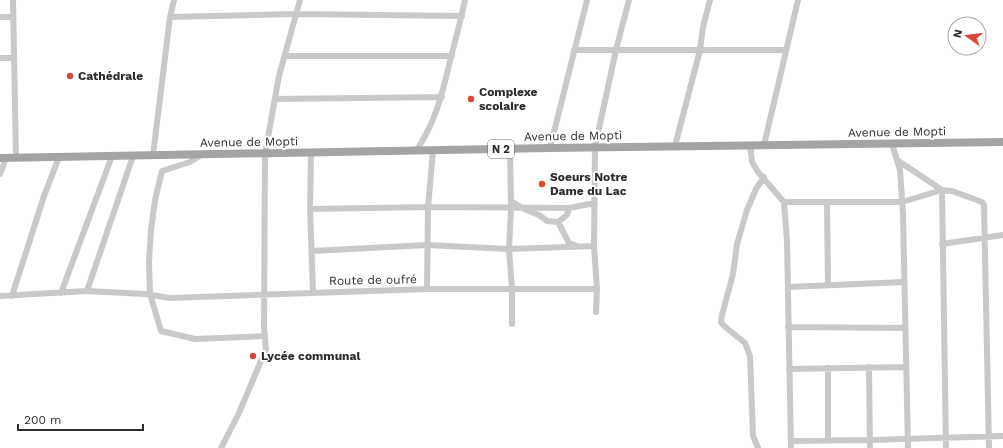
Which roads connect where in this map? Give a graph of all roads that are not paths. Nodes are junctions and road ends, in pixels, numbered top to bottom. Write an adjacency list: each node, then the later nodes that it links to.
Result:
1 (13, 0): 12 (street)
2 (174, 0): 13 (street)
3 (300, 0): 9 (street)
4 (464, 0): 10 (street)
5 (587, 0): 14 (street)
6 (629, 0): 15 (street)
7 (710, 0): 16 (street)
8 (798, 0): 17 (street)
9 (296, 14): 10 (street); 13 (street); 18 (street)
10 (462, 16): 19 (street)
11 (0, 17): 12 (street)
12 (13, 17): 21 (street)
13 (170, 17): 36 (street)
14 (574, 50): 15 (street); 31 (street)
15 (616, 50): 16 (street); 29 (street)
16 (700, 50): 17 (street); 28 (street)
17 (786, 50): 27 (street)
18 (285, 56): 19 (street); 23 (street)
19 (452, 56): 22 (street)
20 (0, 58): 21 (street)
21 (14, 58): 42 (street)
22 (442, 97): 23 (street); 32 (street)
23 (275, 100): 35 (street)
24 (1003, 142): 25 (main road, Avenue de Mopti / N 2)
25 (892, 144): 27 (main road, Avenue de Mopti / N 2); 43 (street)
26 (750, 145): 27 (main road, Avenue de Mopti / N 2); 28 (main road, Avenue de Mopti / N 2); 45 (street)
27 (764, 145)
28 (675, 146): 29 (main road, Avenue de Mopti / N 2)
29 (595, 147): 31 (main road, Avenue de Mopti / N 2); 50 (street)
30 (510, 148): 31 (main road, Avenue de Mopti / N 2); 33 (main road, Avenue de Mopti / N 2); 47 (street)
31 (550, 148)
32 (416, 151): 33 (main road, Avenue de Mopti / N 2); 34 (main road, Avenue de Mopti / N 2)
33 (433, 151): 52 (street)
34 (311, 153): 35 (main road, Avenue de Mopti / N 2); 54 (street)
35 (265, 154): 37 (main road, Avenue de Mopti / N 2); 76 (street)
36 (153, 155): 37 (main road, Avenue de Mopti / N 2); 39 (main road, Avenue de Mopti / N 2)
37 (201, 155): 75 (street)
38 (112, 156): 39 (main road, Avenue de Mopti / N 2); 40 (main road, Avenue de Mopti / N 2); 74 (street)
39 (133, 156): 72 (street)
40 (58, 157): 42 (main road, Avenue de Mopti / N 2); 78 (street)
41 (3, 158): 42 (main road, Avenue de Mopti / N 2); 44 (street)
42 (16, 158)
43 (897, 160): 46 (street); 49 (street)
44 (0, 174)
45 (764, 177): 48 (street); 96 (street)
46 (942, 190): 49 (street); 59 (street); 60 (street)
47 (511, 201): 55 (street); 56 (street)
48 (784, 202): 51 (street); 68 (street)
49 (902, 202): 51 (street); 66 (street)
50 (594, 203): 53 (street); 62 (street)
51 (827, 203): 67 (street)
52 (428, 207): 54 (street); 55 (street); 61 (street)
53 (570, 208): 56 (street); 57 (street)
54 (310, 209): 65 (street)
55 (512, 209): 56 (street); 64 (street)
56 (524, 209): 57 (street)
57 (558, 222): 63 (street)
58 (1003, 235): 59 (street)
59 (985, 238): 60 (street); 88 (street)
60 (942, 244): 91 (street)
61 (427, 245): 64 (street); 65 (street); 71 (street)
62 (594, 246): 63 (street); 70 (street)
63 (578, 247): 64 (street)
64 (509, 249): 69 (street)
65 (312, 250): 73 (street)
66 (904, 282): 67 (street); 82 (street)
67 (828, 285): 68 (street)
68 (788, 287): 81 (street)
69 (512, 289): 70 (street, Route de oufré); 71 (street, Route de oufré); 80 (street)
70 (597, 289): 79 (street)
71 (427, 290): 73 (street, Route de oufré)
72 (87, 291): 74 (street, Route de oufré); 75 (street, Route de oufré)
73 (313, 292): 76 (street, Route de oufré)
74 (61, 293): 78 (street, Route de oufré)
75 (150, 294): 76 (street, Route de oufré); 83 (street)
76 (264, 294): 83 (street)
77 (0, 296): 78 (street, Route de oufré)
78 (12, 296)
79 (596, 312)
80 (512, 324)
81 (788, 327): 82 (street); 87 (street)
82 (905, 328): 85 (street)
83 (265, 336): 95 (street)
84 (869, 367): 85 (street); 86 (street); 93 (street)
85 (906, 367): 90 (street)
86 (828, 368): 87 (street); 92 (street)
87 (790, 369): 94 (street)
88 (989, 436): 89 (street); 91 (street); 102 (street)
89 (1003, 436)
90 (908, 438): 91 (street); 93 (street); 100 (street)
91 (946, 438): 101 (street)
92 (830, 440): 93 (street); 94 (street); 98 (street)
93 (870, 440): 99 (street)
94 (791, 441): 97 (street)
95 (221, 448)
96 (758, 448)
97 (791, 448)
98 (832, 448)
99 (870, 448)
100 (908, 448)
101 (946, 448)
102 (989, 448)

